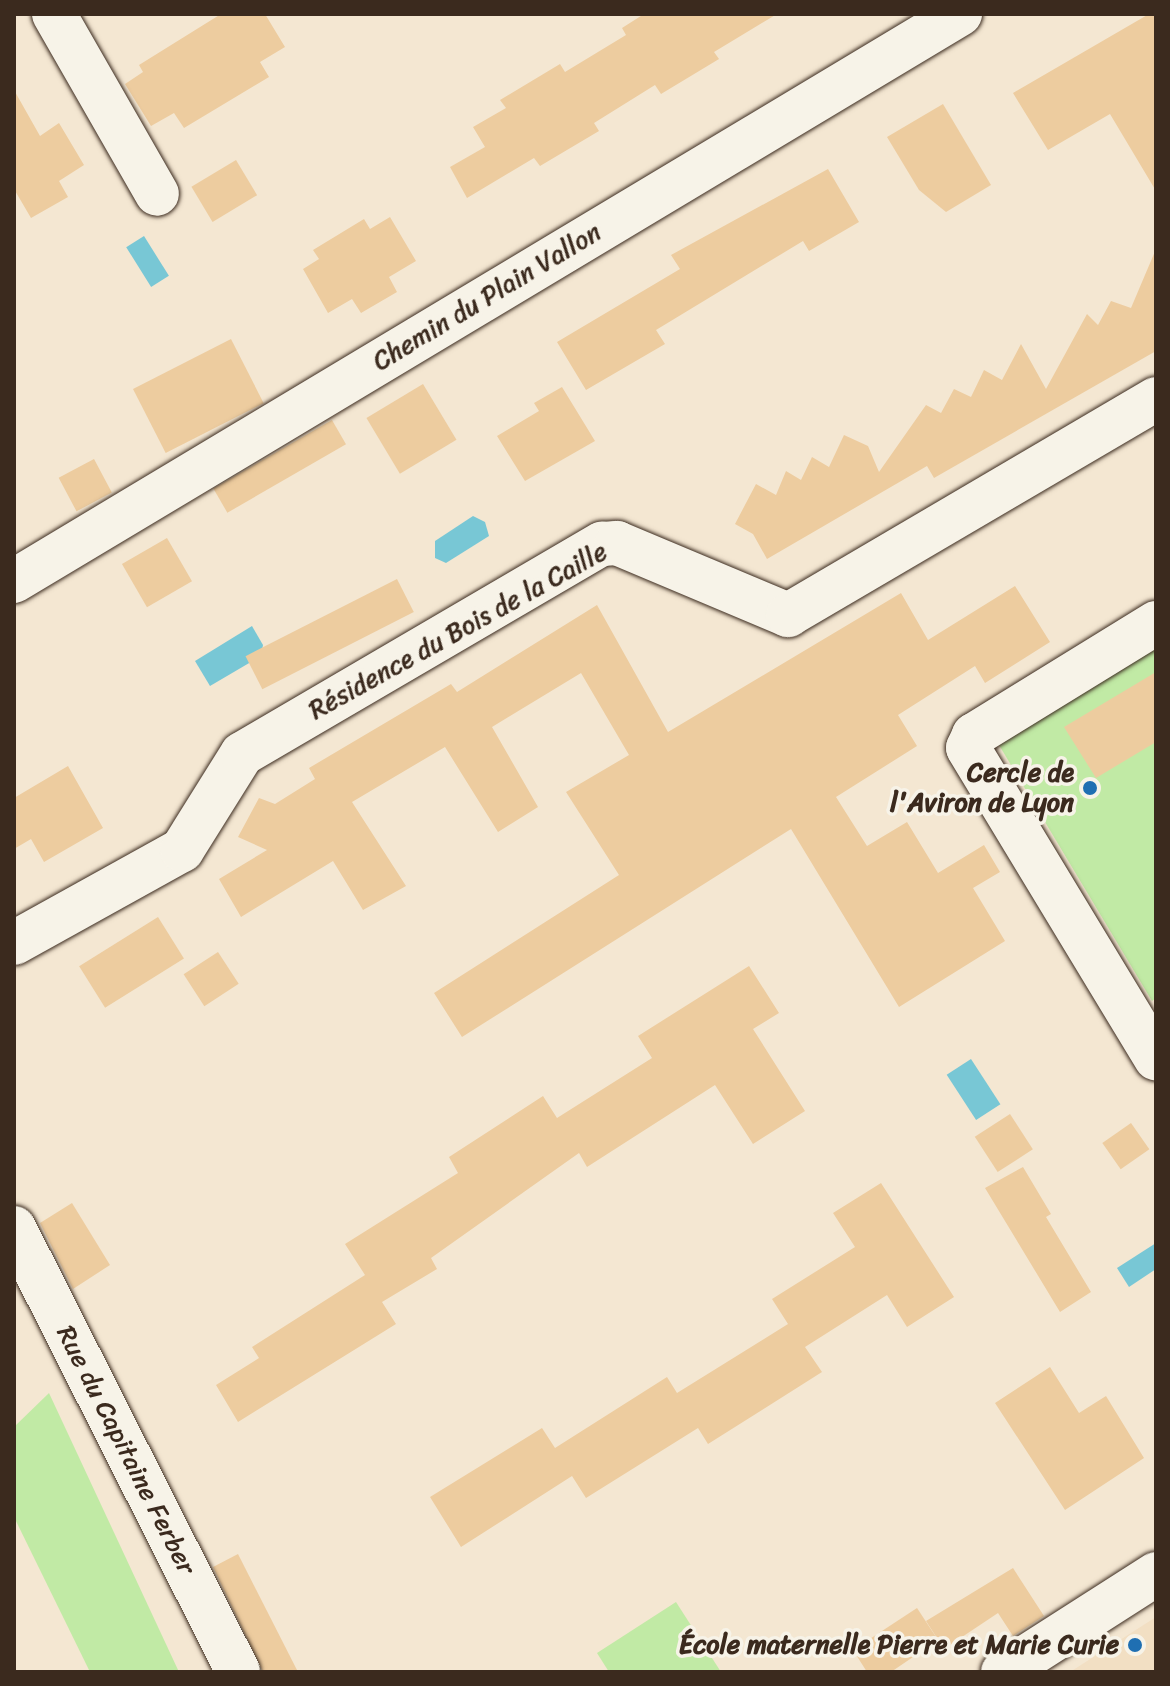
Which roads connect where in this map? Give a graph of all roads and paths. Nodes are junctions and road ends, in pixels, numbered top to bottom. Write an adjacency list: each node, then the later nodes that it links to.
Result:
1 (54, 14): 3 (street)
2 (960, 14): 5 (street, Chemin du Plain Vallon)
3 (157, 194)
4 (1156, 399): 7 (street, Résidence du Bois de la Caille)
5 (14, 581)
6 (1156, 623): 8 (street)
7 (14, 943)
8 (1156, 1059)
9 (14, 1228): 11 (street, Rue du Capitaine Ferber)
10 (1156, 1574): 12 (street)
11 (238, 1672)
12 (1003, 1672)

